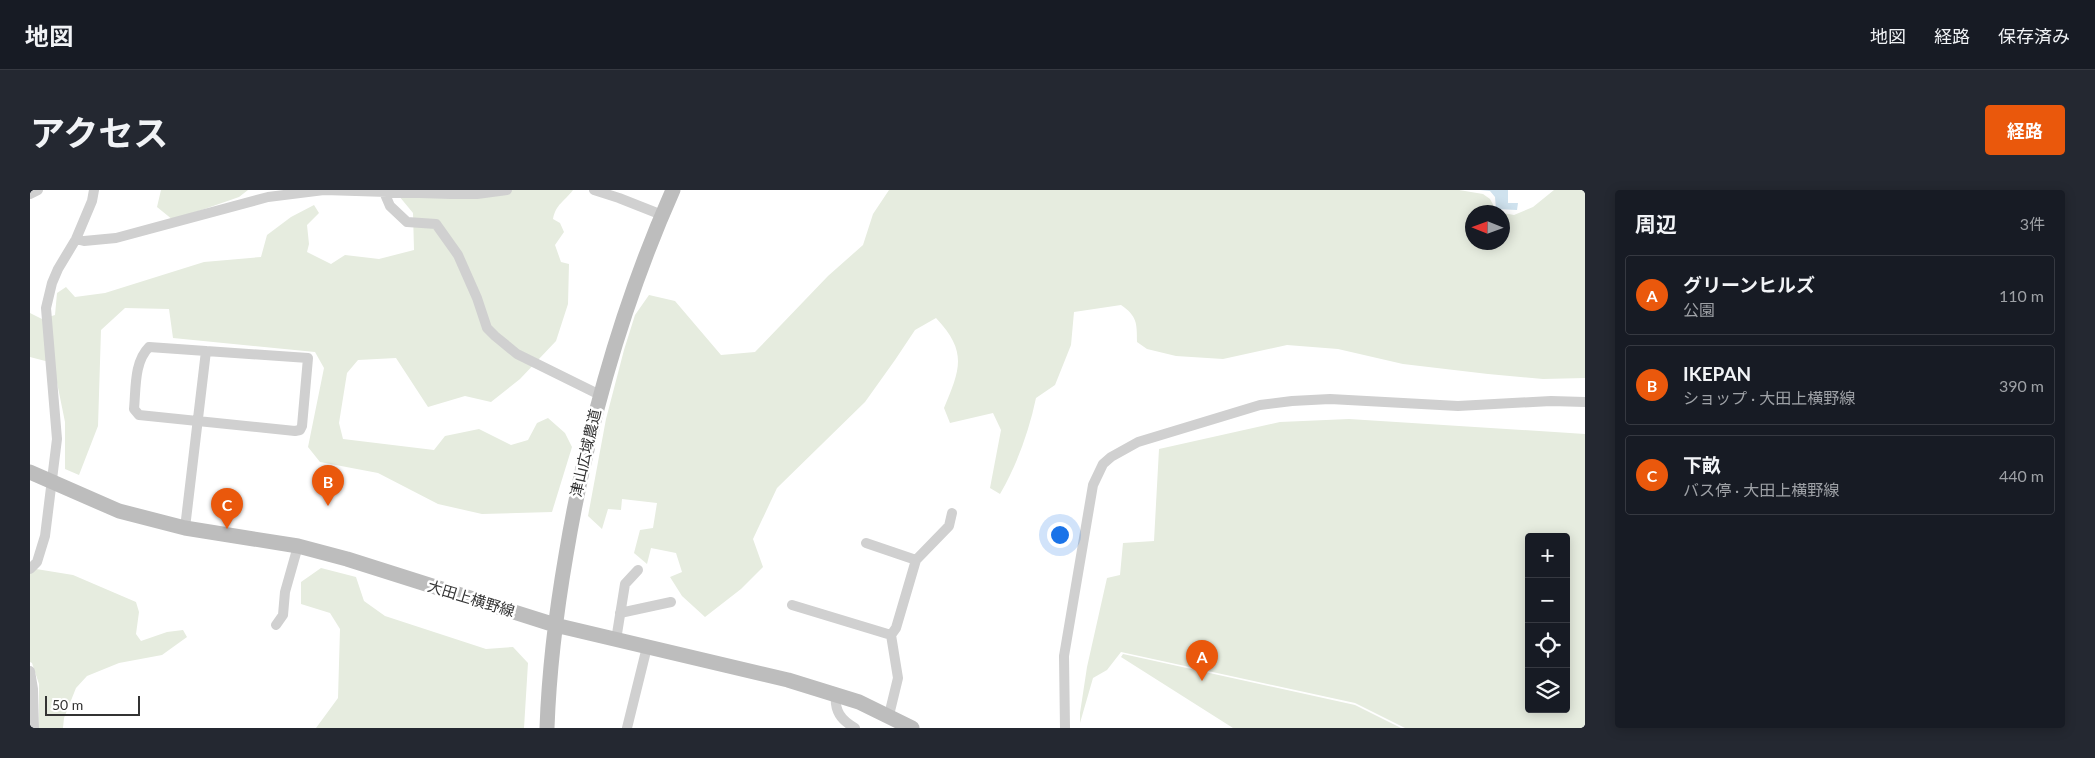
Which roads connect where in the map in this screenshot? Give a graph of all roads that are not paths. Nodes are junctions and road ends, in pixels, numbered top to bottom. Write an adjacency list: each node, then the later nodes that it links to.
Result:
1 (38, 190): 8 (street)
2 (94, 190): 10 (street)
3 (507, 190): 6 (street)
4 (594, 190): 9 (street)
5 (673, 190): 9 (main road, 津山広域農道)
6 (384, 192): 7 (street); 12 (street)
7 (270, 193): 10 (street)
8 (30, 194)
9 (662, 215): 12 (main road, 津山広域農道)
10 (76, 239): 16 (street)
11 (206, 350): 14 (street); 14 (street); 14 (street)
12 (600, 395): 27 (main road, 津山広域農道)
13 (1585, 402): 42 (street)
14 (198, 420): 18 (street)
15 (30, 472): 16 (main road, 大田上横野線)
16 (52, 482): 18 (main road, 大田上横野線); 22 (street)
17 (952, 513): 21 (street)
18 (186, 528): 20 (main road, 大田上横野線)
19 (866, 543): 21 (street)
20 (298, 546): 27 (main road, 大田上横野線); 28 (street)
21 (916, 560): 29 (street)
22 (30, 569)
23 (638, 570): 26 (street)
24 (671, 602): 26 (street)
25 (792, 605): 29 (street)
26 (620, 614): 30 (street)
27 (555, 624): 30 (main road, 大田上横野線); 37 (main road, 津山広域農道)
28 (276, 625)
29 (891, 635): 35 (street)
30 (616, 640): 31 (main road, 大田上横野線)
31 (647, 647): 33 (main road, 大田上横野線); 38 (street)
32 (30, 671): 36 (street)
33 (836, 694): 34 (street); 35 (main road, 大田上横野線)
34 (839, 715): 39 (street); 40 (street)
35 (889, 715): 41 (main road, 大田上横野線)
36 (34, 728)
37 (547, 728)
38 (626, 728)
39 (834, 728)
40 (854, 728)
41 (912, 728)
42 (1065, 728)

